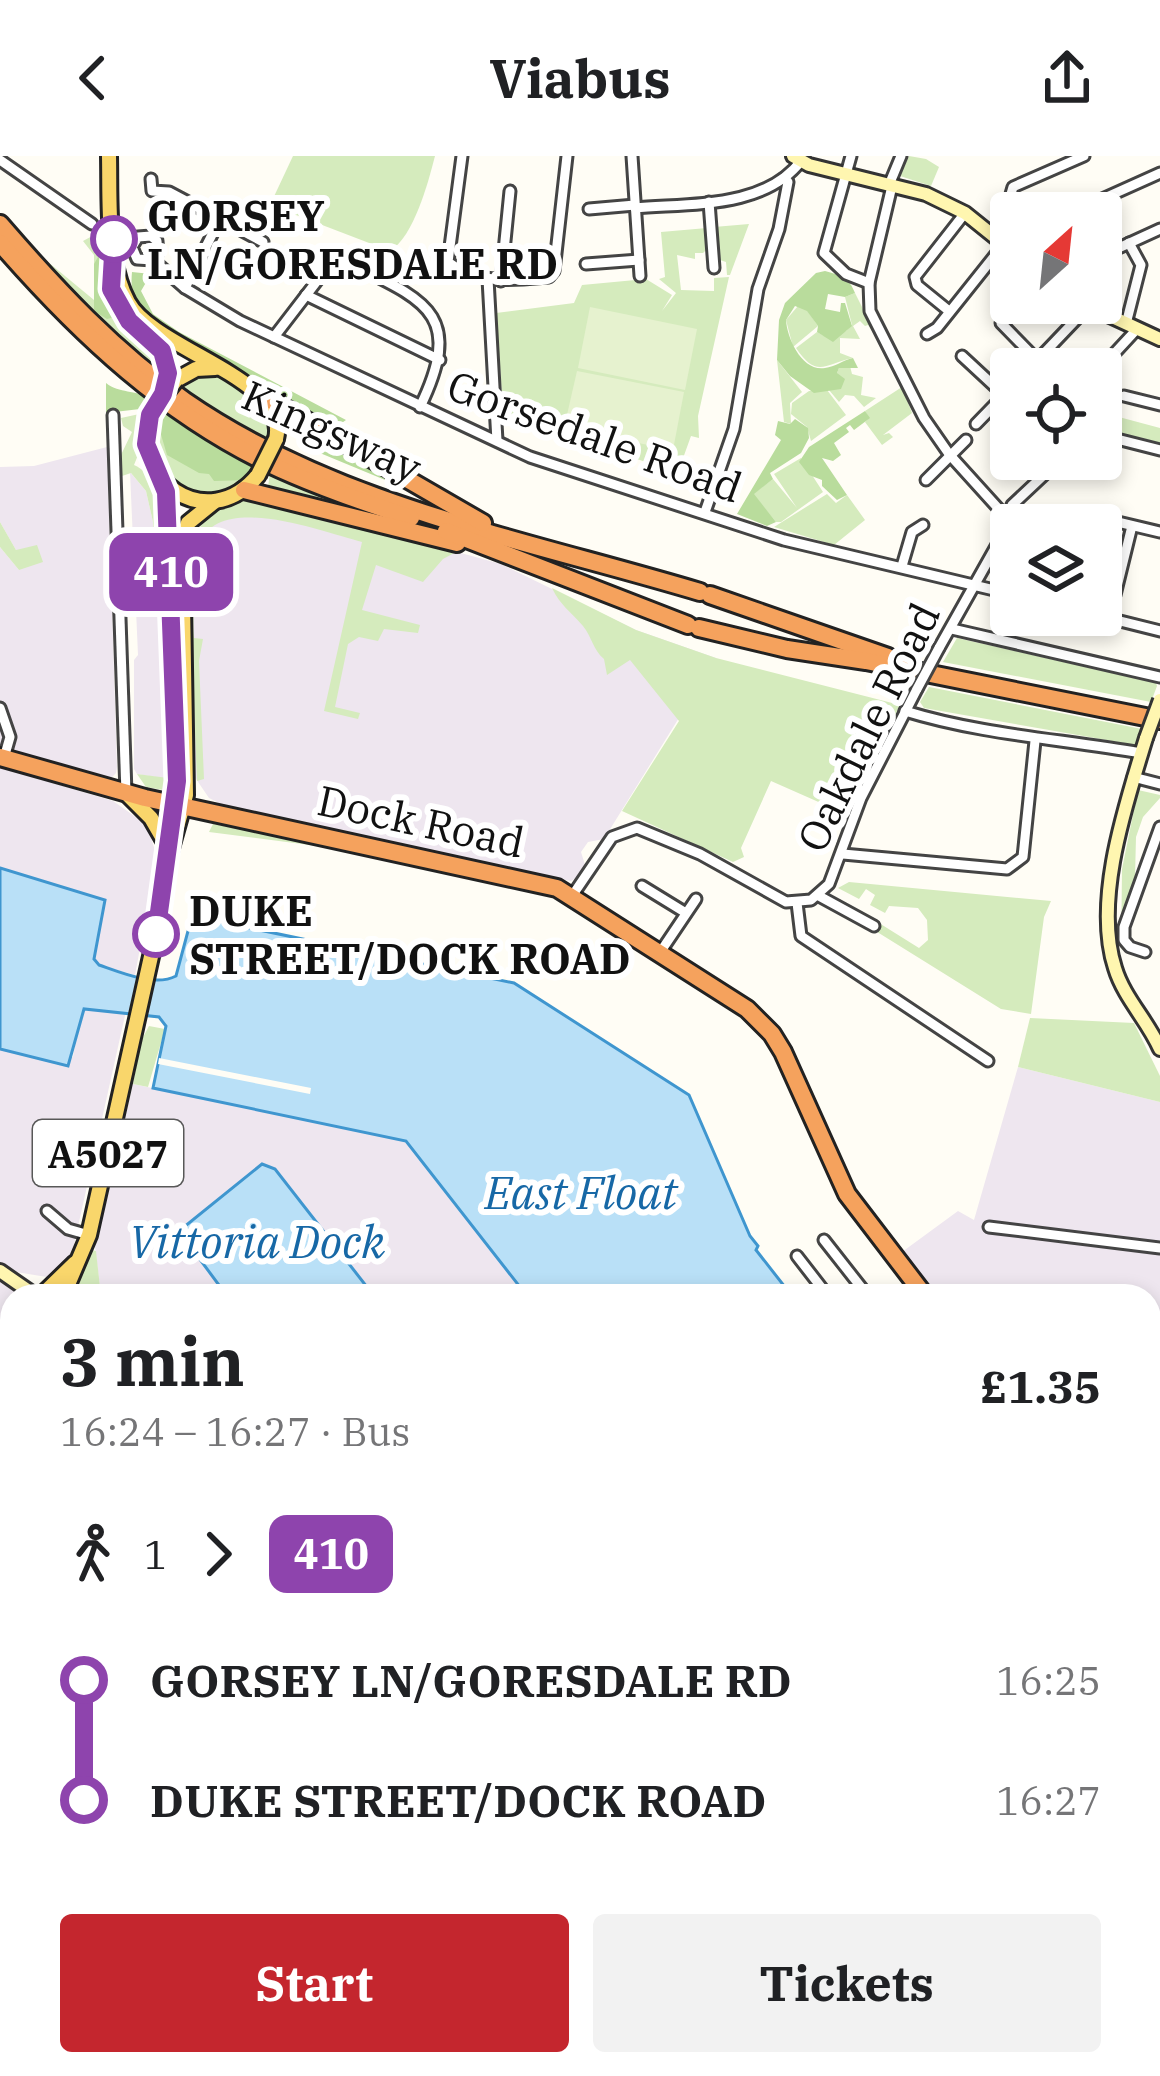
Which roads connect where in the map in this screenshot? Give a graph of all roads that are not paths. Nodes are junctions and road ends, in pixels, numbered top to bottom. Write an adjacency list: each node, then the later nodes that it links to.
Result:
1 (109, 156): 31 (main road)
2 (462, 156): 39 (street)
3 (567, 156): 40 (street)
4 (632, 156): 20 (street)
5 (851, 156): 12 (street)
6 (901, 156): 14 (street)
7 (1084, 156): 10 (street)
8 (798, 158): 12 (main road); 13 (street)
9 (0, 160): 23 (street)
10 (1059, 161): 17 (street)
11 (1160, 173): 18 (street)
12 (844, 176): 14 (main road); 41 (street)
13 (784, 178): 19 (street); 79 (street)
14 (890, 185): 22 (main road); 41 (street)
15 (152, 190): 24 (street)
16 (510, 191): 40 (street)
17 (1012, 192)
18 (1118, 192)
19 (709, 202): 20 (street); 37 (street)
20 (635, 207): 21 (street); 34 (street)
21 (589, 209)
22 (965, 213): 27 (main road); 44 (street)
23 (90, 219)
24 (220, 219): 28 (street); 42 (street)
25 (0, 224): 84 (highway, Kingsway)
26 (1160, 230): 30 (street)
27 (990, 233)
28 (262, 242)
29 (0, 243): 84 (highway, Kingsway)
30 (1129, 243): 32 (street); 48 (street)
31 (114, 245): 57 (main road); 58 (main road)
32 (1122, 246)
33 (153, 260): 42 (street, Gorsedale Road)
34 (639, 260): 36 (street); 38 (street)
35 (990, 261): 44 (street)
36 (586, 264)
37 (714, 268)
38 (640, 276)
39 (488, 279): 40 (street); 69 (street)
40 (502, 281)
41 (868, 283): 71 (street)
42 (185, 288): 50 (street, Gorsedale Road)
43 (307, 295): 50 (street); 56 (street); 56 (street)
44 (949, 311): 49 (street)
45 (1122, 322): 48 (main road)
46 (1002, 324): 52 (street)
47 (1068, 324): 53 (street)
48 (1131, 326): 51 (main road); 54 (street)
49 (927, 334)
50 (274, 337): 63 (street, Gorsedale Road)
51 (1160, 339)
52 (1021, 348)
53 (1047, 348)
54 (1115, 348)
55 (962, 356): 59 (street)
56 (440, 360): 63 (street)
57 (219, 369): 58 (main road); 60 (main road)
58 (172, 377): 74 (main road, bridge)
59 (990, 377)
60 (260, 394): 75 (main road, bridge); 84 (highway)
61 (1124, 397): 62 (street)
62 (1160, 405)
63 (420, 407): 69 (street, Gorsedale Road)
64 (990, 410): 66 (street)
65 (113, 415): 105 (street)
66 (976, 424)
67 (966, 440): 71 (street)
68 (1122, 440): 70 (street)
69 (497, 441): 79 (street, Gorsedale Road)
70 (1160, 449)
71 (952, 456): 72 (street); 77 (street)
72 (926, 480)
73 (1039, 480): 78 (street, Oakdale Road)
74 (164, 482): 76 (main road); 103 (main road, A5027)
75 (244, 490): 76 (main road); 84 (highway)
76 (214, 502): 103 (main road, A5027)
77 (994, 504)
78 (1013, 504)
79 (705, 512): 86 (street, Gorsedale Road)
80 (1122, 523): 82 (street)
81 (923, 525): 86 (street)
82 (1132, 526): 83 (street); 87 (street)
83 (1160, 532)
84 (518, 550): 96 (highway, Kingsway); 98 (highway, Kingsway)
85 (990, 557): 88 (street, Oakdale Road)
86 (902, 566): 88 (street, Gorsedale Road)
87 (1122, 567)
88 (974, 585): 89 (street, Gorsedale Road); 91 (street, Oakdale Road)
89 (990, 589)
90 (1122, 622): 92 (street)
91 (952, 628): 93 (street); 97 (street, Oakdale Road, bridge)
92 (1160, 631)
93 (1160, 677)
94 (1160, 700): 100 (main road, bridge)
95 (0, 709): 101 (street)
96 (1160, 710)
97 (905, 711): 99 (street); 110 (street, Oakdale Road)
98 (1160, 720)
99 (1035, 741): 100 (street); 110 (street)
100 (1142, 753): 102 (main road)
101 (2, 758): 105 (highway, Dock Road)
102 (1133, 777): 104 (street); 121 (main road)
103 (182, 782): 105 (main road); 106 (main road, A5027); 107 (main road)
104 (1160, 784)
105 (135, 796): 106 (highway, Dock Road); 111 (main road)
106 (179, 806): 107 (highway, Dock Road); 109 (main road, A5027); 111 (main road, A5027)
107 (211, 813): 109 (main road); 113 (highway, Dock Road)
108 (1160, 826): 119 (street)
109 (178, 833): 111 (main road, A5027)
110 (843, 854): 114 (street, Oakdale Road)
111 (170, 855): 125 (main road, A5027)
112 (642, 886): 117 (street)
113 (572, 896): 116 (street, Oakdale Road); 120 (highway, Dock Road)
114 (819, 896): 116 (street, Oakdale Road); 118 (street)
115 (696, 899): 117 (street)
116 (797, 903): 122 (street)
117 (686, 914): 120 (street)
118 (874, 926)
119 (1145, 952)
120 (658, 954): 134 (highway, Dock Road)
121 (1160, 1049)
122 (988, 1061)
123 (47, 1210): 125 (street)
124 (989, 1227): 127 (street)
125 (89, 1234): 131 (main road, A5027)
126 (824, 1240): 133 (street)
127 (1160, 1248)
128 (797, 1256): 132 (street)
129 (0, 1271): 130 (main road)
130 (27, 1284)
131 (58, 1284)
132 (819, 1284)
133 (859, 1284)
134 (909, 1284)

